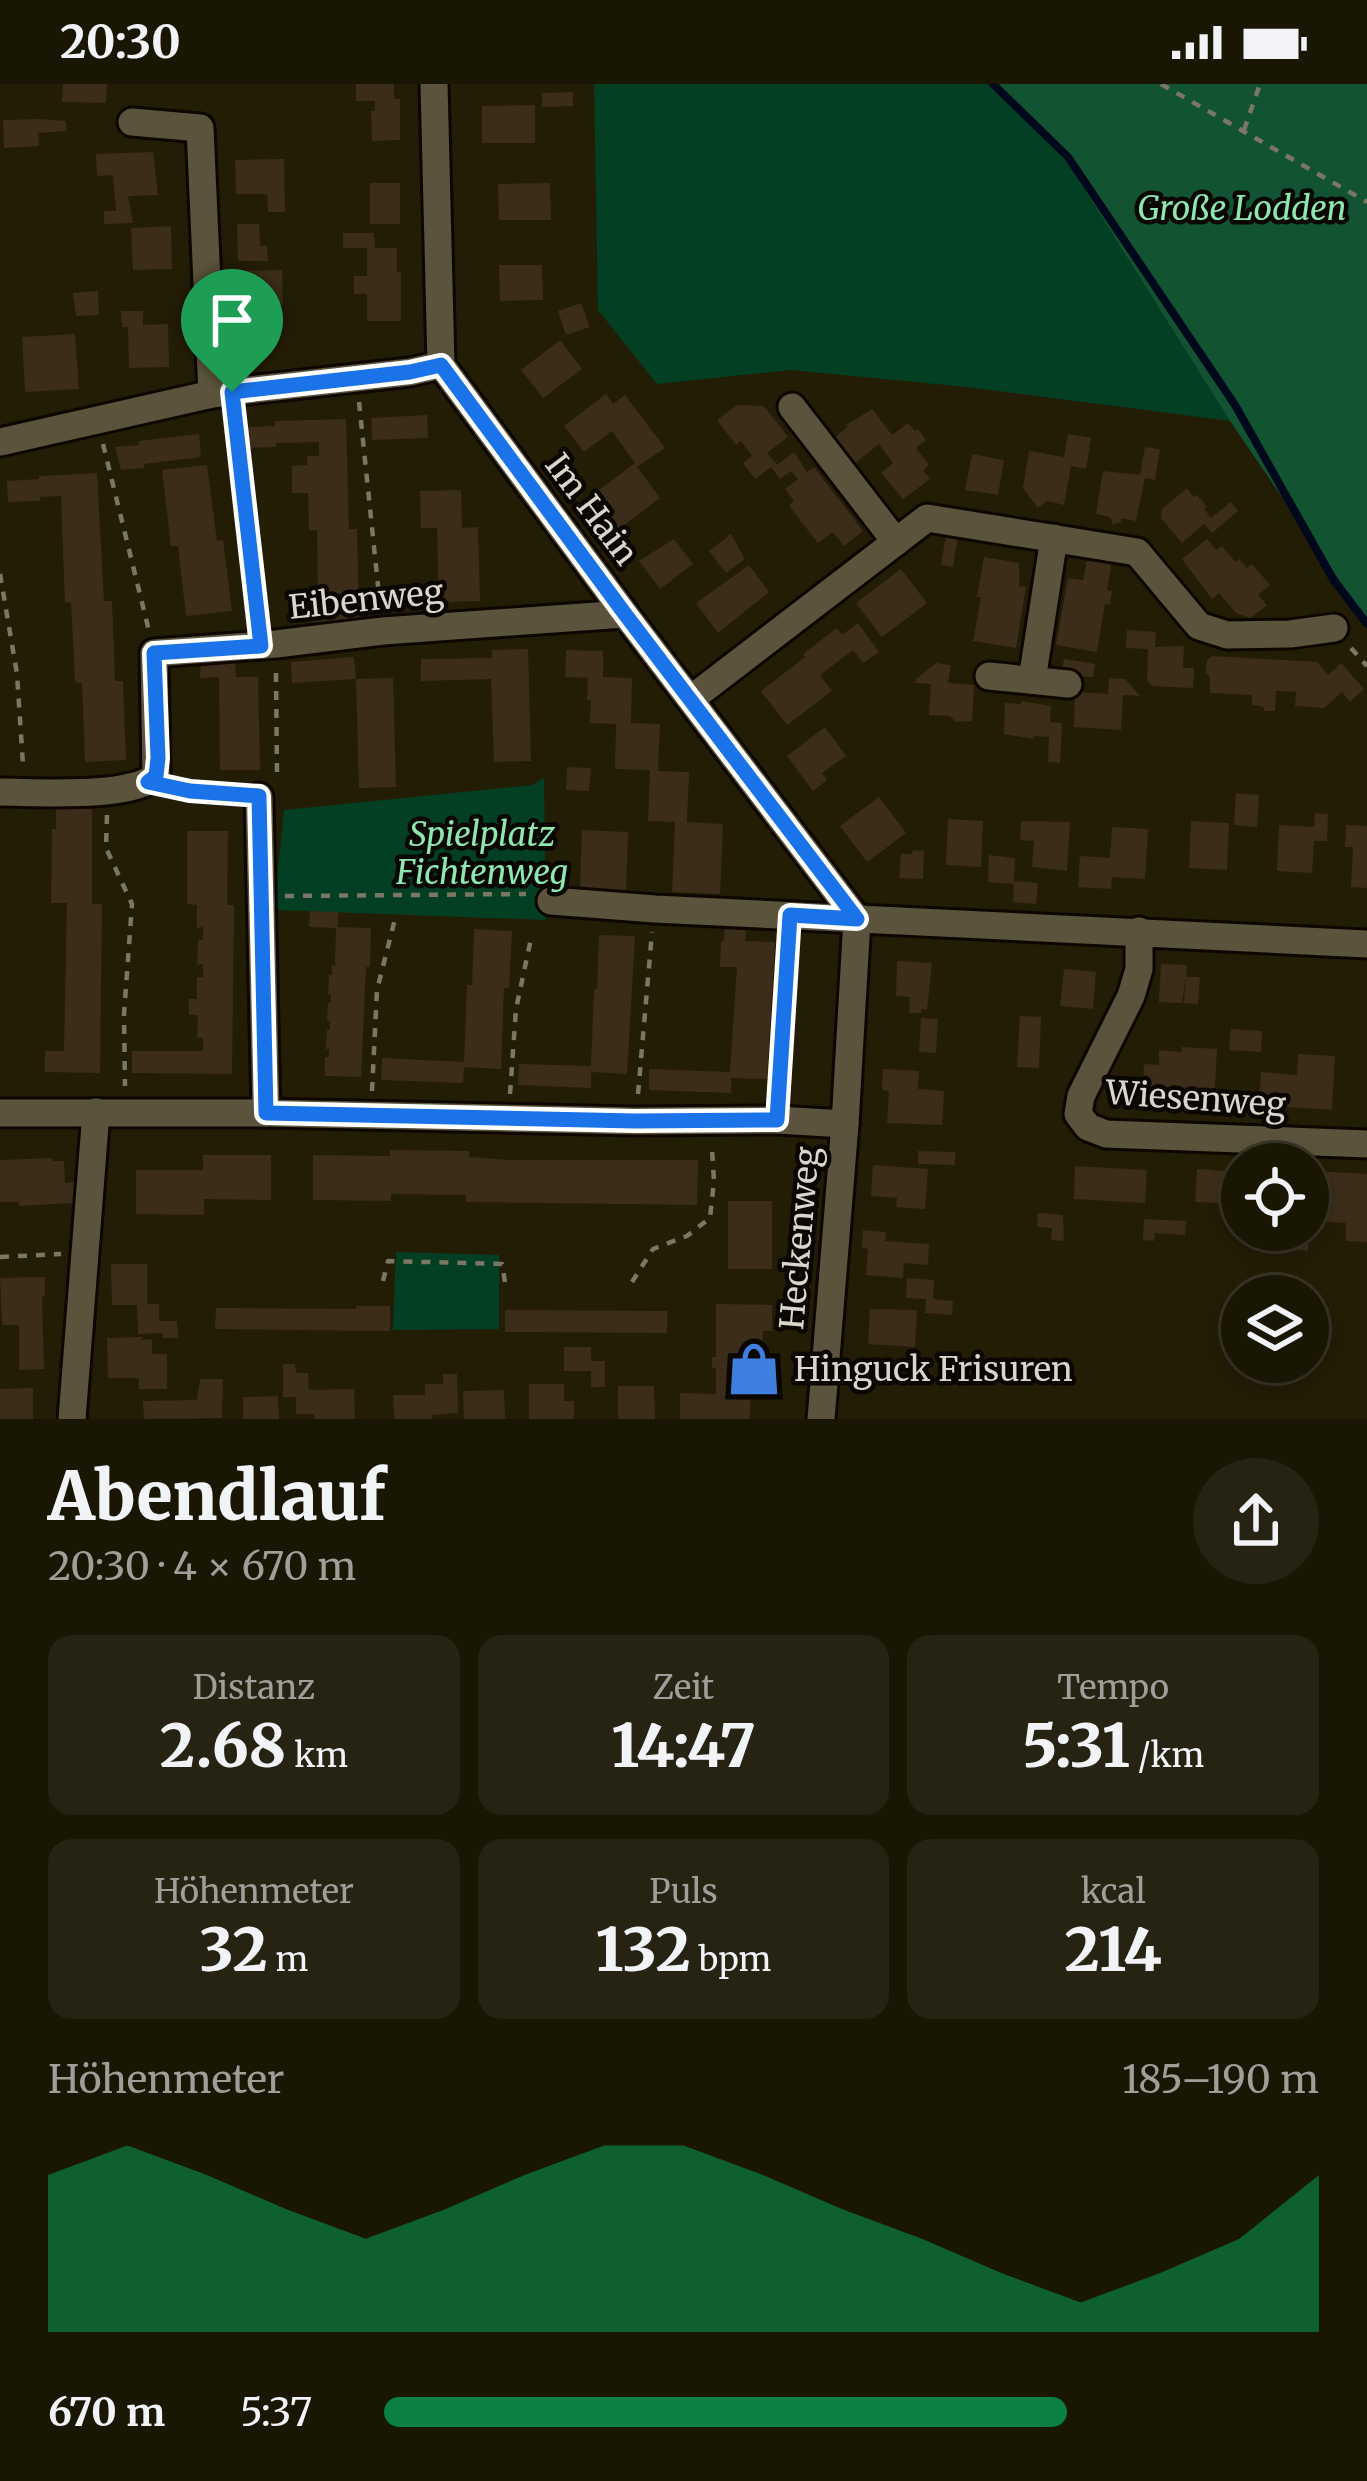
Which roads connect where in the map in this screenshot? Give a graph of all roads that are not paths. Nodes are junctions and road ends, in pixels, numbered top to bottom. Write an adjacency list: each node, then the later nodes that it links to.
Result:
1 (434, 84): 3 (street)
2 (132, 122): 4 (street)
3 (441, 365): 4 (street); 9 (street, Im Hain)
4 (222, 393): 6 (street)
5 (792, 407): 8 (street)
6 (0, 442)
7 (1054, 538): 8 (street); 10 (street); 12 (street)
8 (896, 542): 14 (street)
9 (625, 614): 14 (street, Im Hain); 15 (street, Eibenweg)
10 (1334, 628)
11 (989, 676): 12 (street)
12 (1032, 680): 13 (street)
13 (1068, 684)
14 (691, 699): 18 (street, Im Hain)
15 (13, 792)
16 (259, 796): 23 (street)
17 (551, 901): 18 (street)
18 (857, 919): 19 (street); 24 (street, Heckenweg)
19 (1139, 932): 20 (street); 25 (street, Wiesenweg)
20 (1367, 944)
21 (96, 1112): 22 (street); 23 (street); 26 (street)
22 (0, 1113)
23 (266, 1113): 24 (street)
24 (844, 1124): 27 (street, Heckenweg)
25 (1367, 1144)
26 (72, 1419)
27 (821, 1419)

